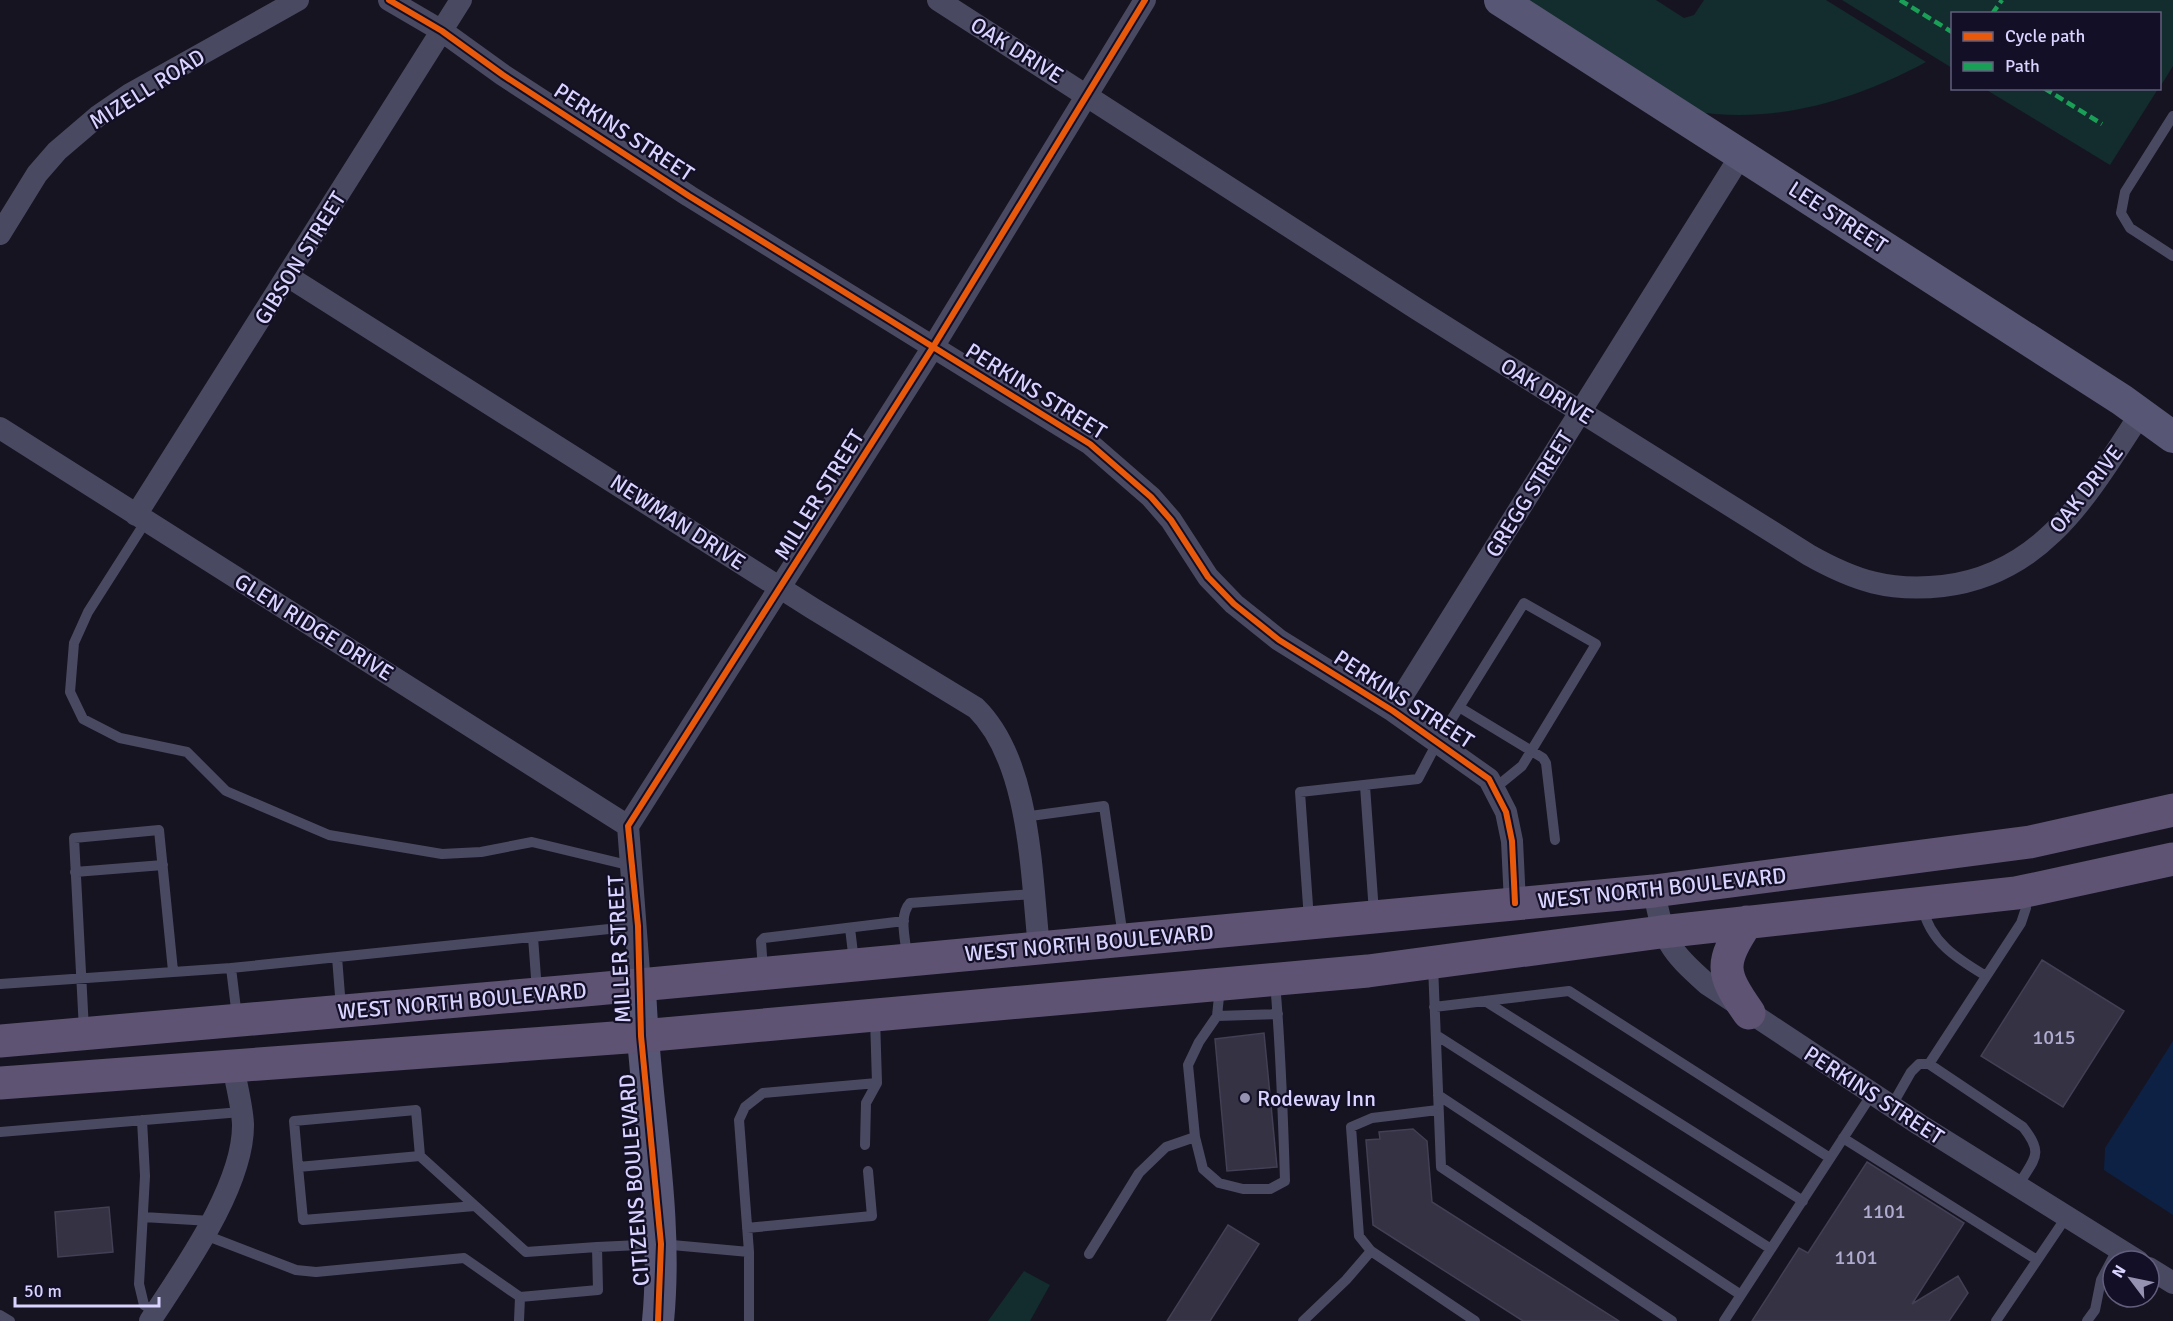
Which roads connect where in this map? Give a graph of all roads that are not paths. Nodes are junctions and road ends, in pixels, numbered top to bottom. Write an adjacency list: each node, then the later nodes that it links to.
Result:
1 (298, 0): 11 (street, MIZELL ROAD)
2 (389, 0): 7 (street)
3 (461, 0): 7 (street, GIBSON STREET)
4 (938, 0): 8 (street, OAK DRIVE)
5 (1145, 0): 8 (street, MILLER STREET)
6 (1500, 0): 10 (street, LEE STREET)
7 (441, 31): 13 (street, GIBSON STREET); 14 (street, PERKINS STREET)
8 (1086, 94): 14 (street, MILLER STREET); 15 (street, OAK DRIVE)
9 (2173, 116): 12 (lane)
10 (1741, 155): 15 (street, GREGG STREET); 16 (street, LEE STREET)
11 (0, 234)
12 (2173, 256)
13 (289, 277): 19 (street, GIBSON STREET); 20 (street, NEWMAN DRIVE)
14 (933, 347): 20 (street, MILLER STREET); 22 (street, PERKINS STREET)
15 (1581, 412): 16 (street, OAK DRIVE); 22 (street, GREGG STREET)
16 (2141, 413): 18 (street, LEE STREET)
17 (2, 435): 19 (street, GLEN RIDGE DRIVE)
18 (2173, 437)
19 (141, 518): 29 (street, GLEN RIDGE DRIVE); 33 (lane)
20 (782, 588): 28 (street, NEWMAN DRIVE); 29 (street, MILLER STREET)
21 (1460, 707): 23 (lane); 24 (lane); 24 (lane)
22 (1393, 711): 23 (street, PERKINS STREET)
23 (1438, 741): 25 (lane); 26 (street, PERKINS STREET)
24 (1531, 751): 26 (lane); 30 (lane)
25 (1365, 786): 40 (lane); 43 (lane)
26 (1495, 788): 38 (street, PERKINS STREET)
27 (2173, 810): 35 (main road, WEST NORTH BOULEVARD)
28 (1023, 817): 37 (street, NEWMAN DRIVE); 48 (lane)
29 (628, 826): 33 (street, MILLER STREET)
30 (1556, 840)
31 (2173, 859): 36 (main road, WEST NORTH BOULEVARD)
32 (162, 865): 34 (lane); 34 (lane); 55 (lane)
33 (633, 866): 44 (street, MILLER STREET)
34 (75, 872): 58 (lane)
35 (1654, 891): 38 (main road, WEST NORTH BOULEVARD); 46 (street, PERKINS STREET)
36 (2025, 891): 39 (main road, WEST NORTH BOULEVARD); 57 (lane)
37 (1033, 894): 41 (lane); 49 (street, NEWMAN DRIVE)
38 (1515, 903): 40 (main road, WEST NORTH BOULEVARD)
39 (1921, 903): 42 (main road, WEST NORTH BOULEVARD); 57 (lane)
40 (1375, 917): 43 (main road, WEST NORTH BOULEVARD)
41 (903, 921): 45 (lane); 51 (lane)
42 (1747, 922): 46 (main road, WEST NORTH BOULEVARD); 67 (main road)
43 (1309, 923): 48 (main road, WEST NORTH BOULEVARD)
44 (638, 926): 47 (lane); 62 (street, MILLER STREET)
45 (850, 928): 53 (lane); 56 (lane)
46 (1661, 932): 52 (main road, WEST NORTH BOULEVARD); 67 (street, PERKINS STREET)
47 (533, 937): 50 (lane); 63 (lane)
48 (1123, 940): 49 (main road, WEST NORTH BOULEVARD)
49 (1039, 947): 51 (main road, WEST NORTH BOULEVARD)
50 (337, 957): 54 (lane); 66 (lane)
51 (908, 960): 53 (main road, WEST NORTH BOULEVARD)
52 (1432, 963): 59 (main road, WEST NORTH BOULEVARD); 65 (lane)
53 (854, 965): 56 (main road, WEST NORTH BOULEVARD)
54 (231, 968): 55 (lane); 71 (lane)
55 (173, 971): 58 (lane)
56 (764, 974): 62 (main road, WEST NORTH BOULEVARD)
57 (1986, 976): 78 (lane)
58 (80, 977): 60 (lane); 73 (lane)
59 (1275, 979): 61 (main road, WEST NORTH BOULEVARD); 68 (lane)
60 (0, 984)
61 (1221, 984): 69 (main road, WEST NORTH BOULEVARD); 70 (lane)
62 (640, 985): 63 (main road, WEST NORTH BOULEVARD); 75 (street, MILLER STREET)
63 (538, 994): 66 (main road, WEST NORTH BOULEVARD)
64 (1485, 1001): 65 (lane); 93 (lane); 97 (lane)
65 (1434, 1007): 74 (lane)
66 (341, 1011): 71 (main road, WEST NORTH BOULEVARD)
67 (1749, 1013): 82 (street, PERKINS STREET)
68 (1278, 1014): 70 (lane); 89 (lane)
69 (875, 1015): 75 (main road, WEST NORTH BOULEVARD); 81 (lane)
70 (1217, 1016): 89 (lane)
71 (237, 1020): 72 (main road, WEST NORTH BOULEVARD)
72 (160, 1027): 73 (main road, WEST NORTH BOULEVARD); 77 (main road)
73 (84, 1034): 76 (main road, WEST NORTH BOULEVARD)
74 (1436, 1035): 83 (lane); 106 (lane)
75 (641, 1036): 79 (main road, WEST NORTH BOULEVARD); 103 (street, CITIZENS BOULEVARD)
76 (0, 1041)
77 (0, 1057)
78 (1929, 1064): 84 (lane); 96 (lane)
79 (233, 1065): 80 (main road, WEST NORTH BOULEVARD); 86 (street)
80 (0, 1083)
81 (877, 1083): 91 (lane); 102 (lane)
82 (1872, 1094): 84 (street, PERKINS STREET); 90 (lane)
83 (1438, 1095): 85 (lane); 111 (lane)
84 (1891, 1107): 96 (street, PERKINS STREET)
85 (1438, 1110): 107 (lane); 121 (lane)
86 (241, 1112): 87 (lane); 101 (street)
87 (142, 1120): 88 (lane); 99 (lane)
88 (0, 1132)
89 (1195, 1137): 109 (lane)
90 (1843, 1138): 93 (lane); 110 (lane)
91 (865, 1145)
92 (420, 1156): 94 (lane); 94 (lane); 98 (lane)
93 (1830, 1158): 97 (lane)
94 (298, 1167): 98 (lane)
95 (868, 1171): 102 (lane)
96 (2018, 1186): 100 (street, PERKINS STREET)
97 (1803, 1201): 106 (lane)
98 (475, 1206): 104 (lane)
99 (143, 1216): 101 (lane); 114 (lane)
100 (2067, 1216): 105 (street, PERKINS STREET); 110 (lane)
101 (208, 1228): 112 (lane); 114 (street)
102 (747, 1228): 108 (lane)
103 (661, 1244): 104 (lane); 108 (lane); 117 (street, CITIZENS BOULEVARD)
104 (597, 1247): 112 (lane)
105 (2118, 1248): 124 (lane)
106 (1771, 1249): 111 (lane)
107 (1371, 1251): 119 (lane); 120 (lane)
108 (749, 1252): 118 (lane)
109 (1089, 1254)
110 (2037, 1260): 123 (lane)
111 (1742, 1294): 122 (lane)
112 (519, 1297): 116 (lane)
113 (0, 1315): 115 (lane)
114 (153, 1317)
115 (10, 1321)
116 (519, 1321)
117 (658, 1321)
118 (749, 1321)
119 (1303, 1321)
120 (1475, 1321)
121 (1672, 1321)
122 (1724, 1321)
123 (1996, 1321)
124 (2087, 1321)

